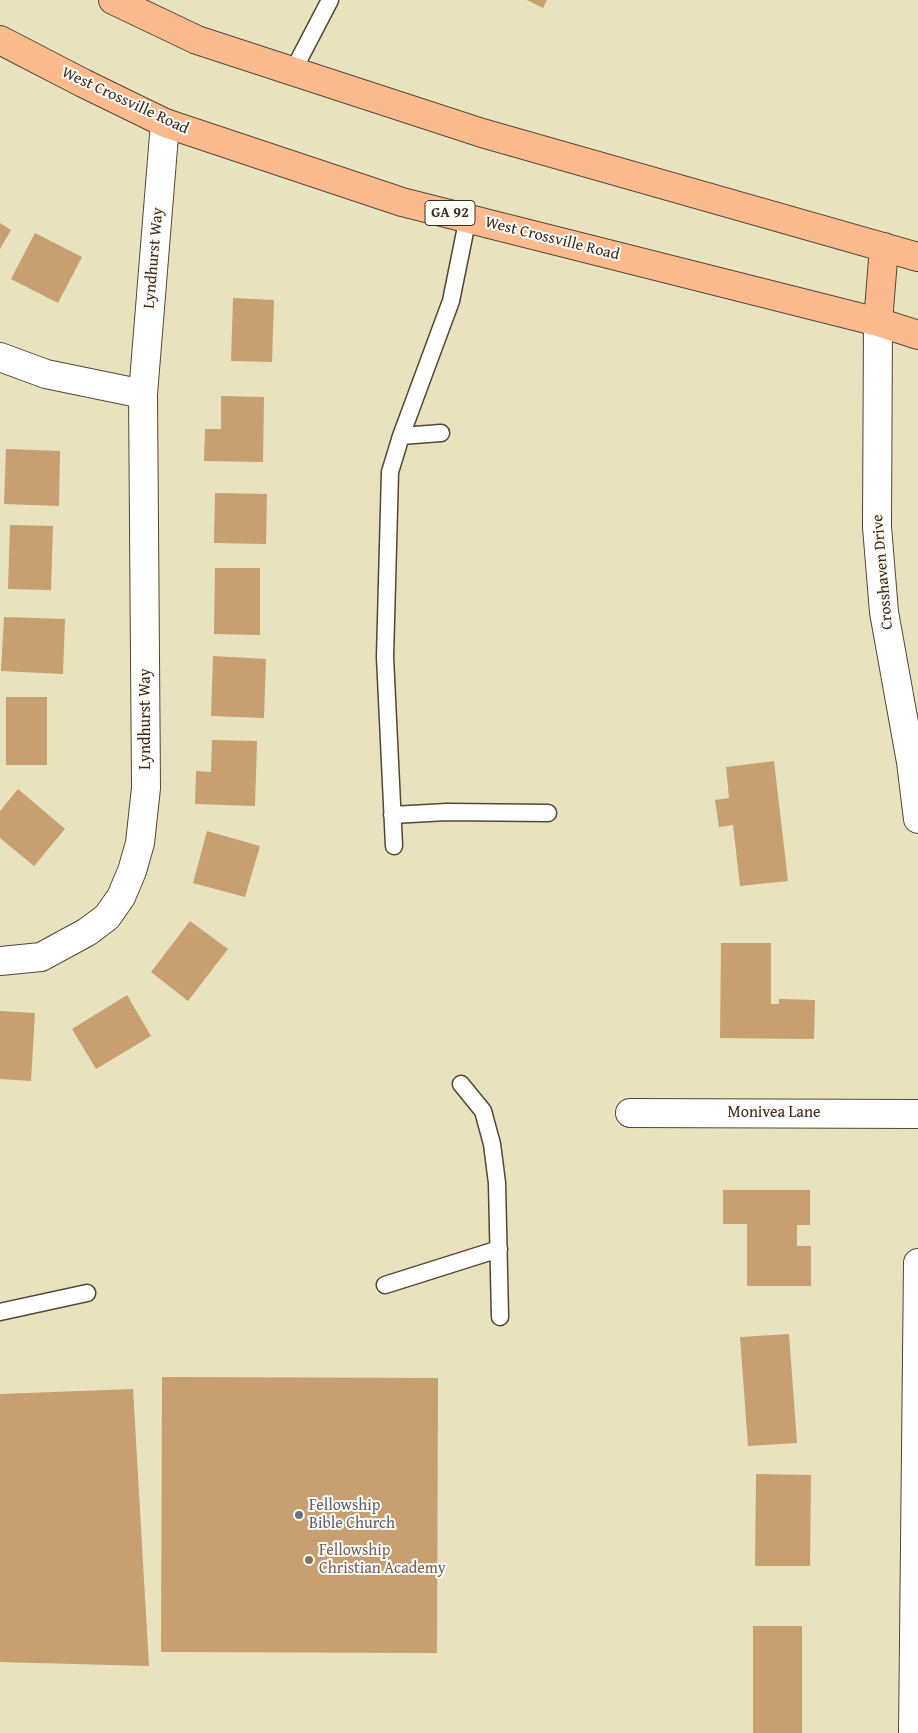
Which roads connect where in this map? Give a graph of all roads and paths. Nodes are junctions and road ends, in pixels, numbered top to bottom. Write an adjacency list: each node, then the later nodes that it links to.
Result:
1 (113, 0): 4 (main road)
2 (330, 0): 4 (lane)
3 (0, 40): 5 (main road, West Crossville Road / GA 92)
4 (293, 72): 7 (main road)
5 (165, 123): 6 (main road, West Crossville Road / GA 92); 12 (street, Lyndhurst Way)
6 (468, 218): 9 (main road, West Crossville Road / GA 92); 14 (lane)
7 (884, 247): 8 (main road); 9 (main road)
8 (918, 257)
9 (878, 322): 10 (main road, West Crossville Road / GA 92); 17 (street, Crosshaven Drive)
10 (918, 335)
11 (0, 357): 12 (street)
12 (143, 394): 19 (street, Lyndhurst Way)
13 (441, 433): 14 (lane)
14 (401, 436): 16 (lane)
15 (548, 813): 16 (lane)
16 (392, 816): 18 (lane)
17 (918, 819)
18 (394, 846)
19 (0, 961)
20 (461, 1084): 23 (lane)
21 (630, 1113): 22 (street, Monivea Lane)
22 (918, 1114)
23 (499, 1249): 25 (lane); 28 (lane)
24 (918, 1263): 29 (street)
25 (385, 1285)
26 (87, 1293): 27 (lane)
27 (0, 1312)
28 (500, 1317)
29 (913, 1733)

